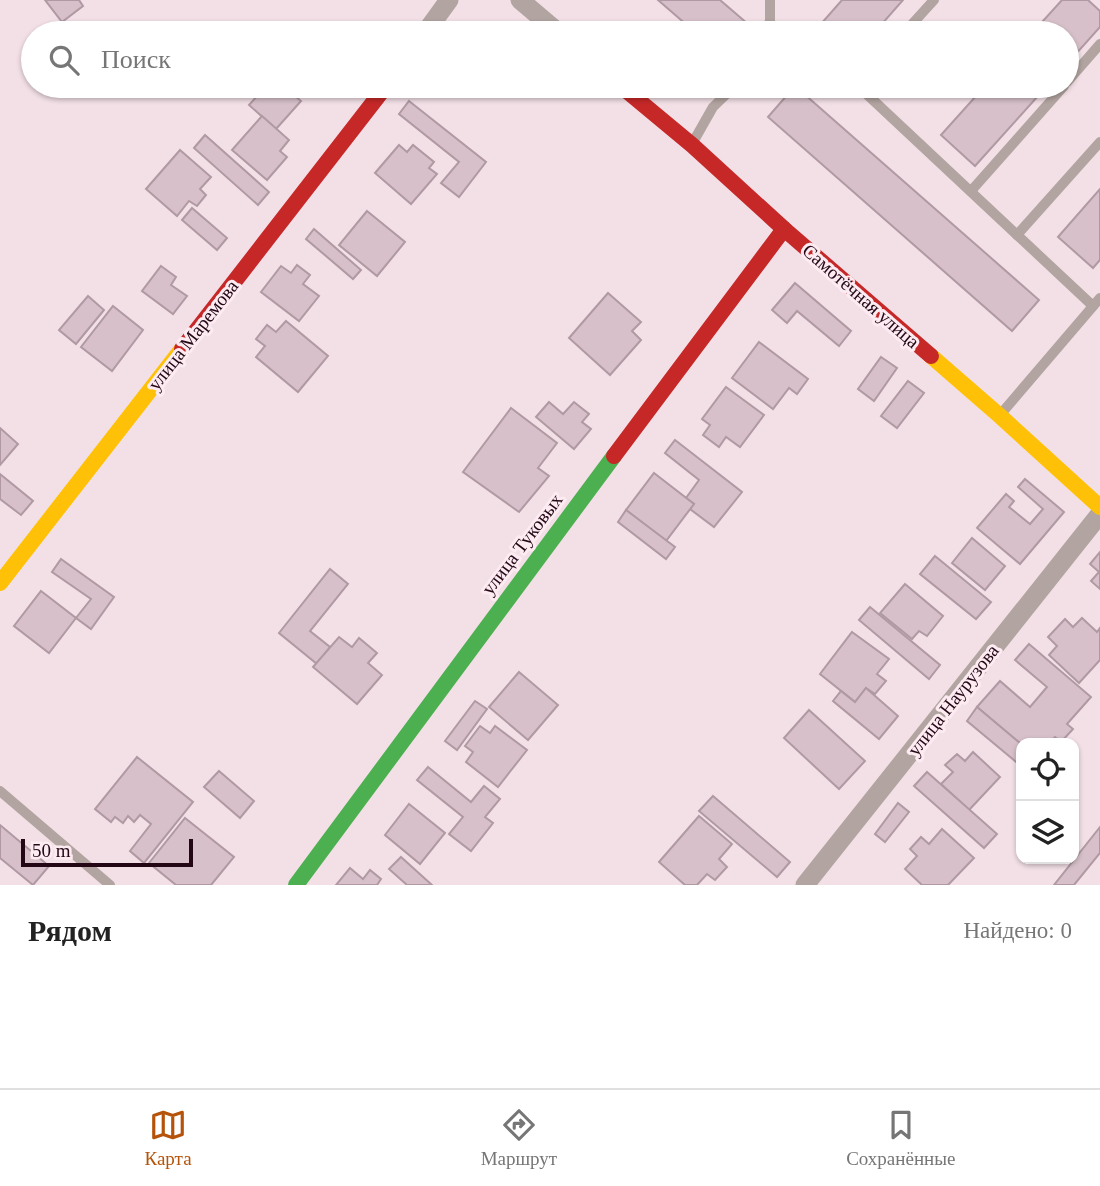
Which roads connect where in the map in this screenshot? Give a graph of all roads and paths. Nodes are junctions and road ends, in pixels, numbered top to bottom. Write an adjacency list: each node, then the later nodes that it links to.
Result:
1 (449, 0): 5 (street)
2 (520, 0): 6 (street)
3 (770, 0): 7 (lane)
4 (934, 0): 8 (lane)
5 (434, 21)
6 (545, 21)
7 (770, 21)
8 (915, 21)
9 (1100, 44): 10 (lane)
10 (1079, 68)
11 (377, 98): 25 (street, улица Маремова)
12 (635, 98): 17 (street, Самотёчная улица)
13 (722, 98): 17 (lane)
14 (871, 98): 18 (lane)
15 (1053, 98): 18 (lane)
16 (1100, 142): 20 (lane)
17 (692, 145): 19 (street, Самотёчная улица)
18 (971, 191): 20 (lane)
19 (784, 229): 22 (street, Самотёчная улица); 28 (street, улица Туковых)
20 (1017, 235): 21 (lane)
21 (1096, 302): 22 (lane)
22 (1000, 416): 23 (street, Самотёчная улица)
23 (1100, 507)
24 (1100, 514): 29 (street, улица Наурузова)
25 (0, 583)
26 (0, 791): 27 (lane)
27 (110, 885)
28 (296, 885)
29 (805, 885)

